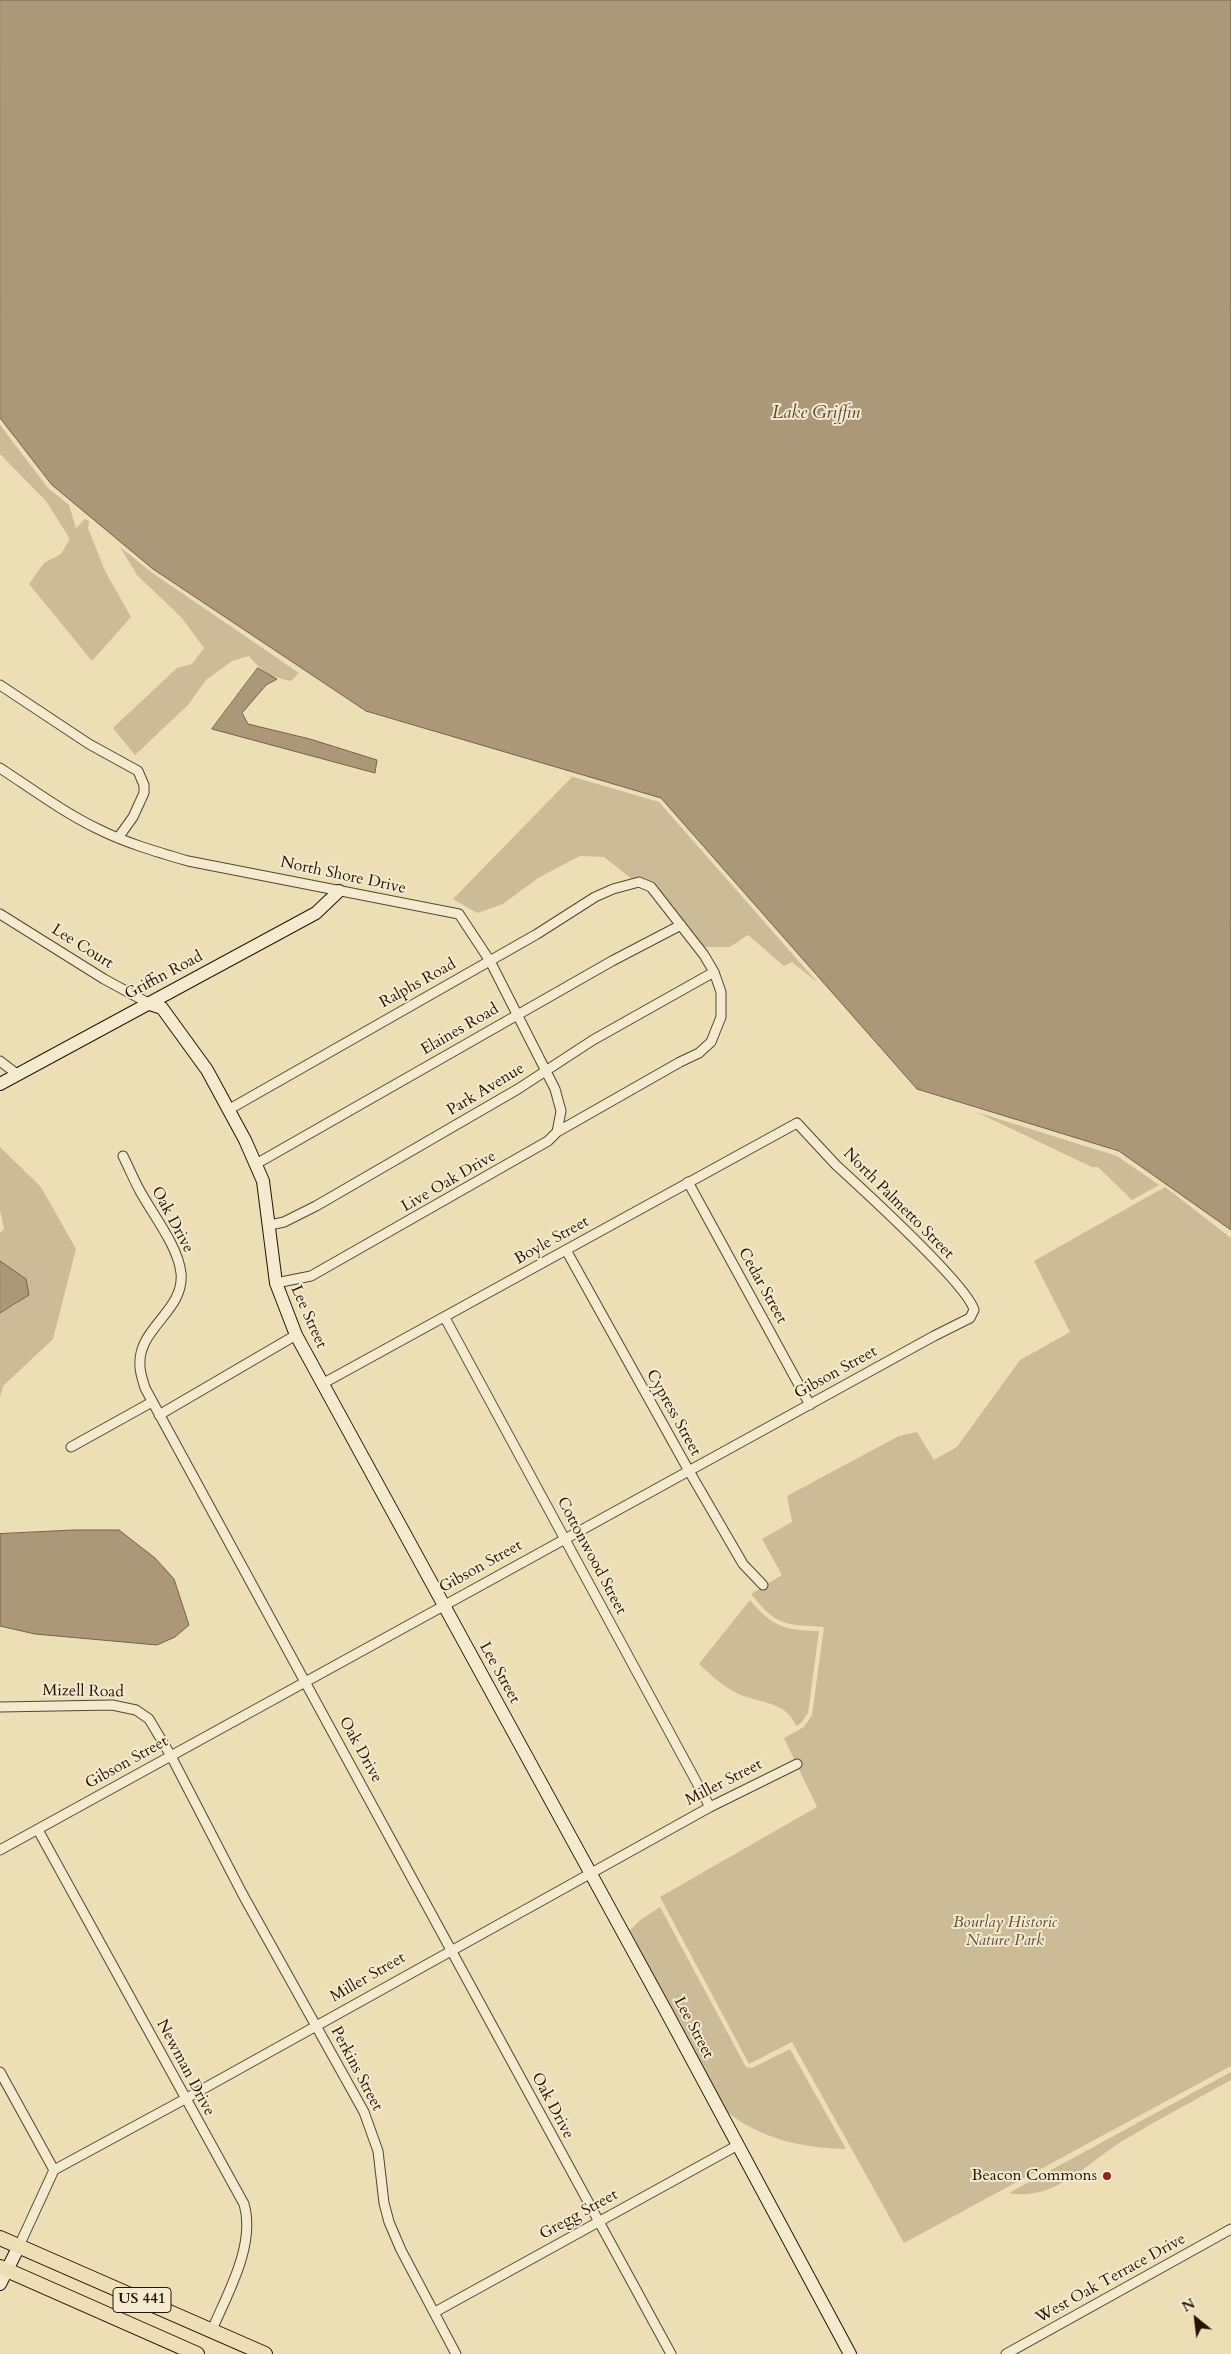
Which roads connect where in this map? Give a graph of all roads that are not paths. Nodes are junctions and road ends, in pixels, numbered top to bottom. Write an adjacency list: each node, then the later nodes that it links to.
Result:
1 (0, 685): 3 (street)
2 (0, 768): 3 (street, North Shore Drive)
3 (118, 838): 4 (street, North Shore Drive)
4 (339, 891): 7 (street, North Shore Drive); 9 (street, Griffin Road)
5 (0, 914): 9 (street, Lee Court)
6 (681, 925): 7 (street, Ralphs Road); 8 (street, Ralphs Road); 10 (street, Elaines Road)
7 (490, 961): 10 (street, North Shore Drive); 15 (street, Ralphs Road)
8 (714, 972): 12 (street, Park Avenue); 17 (street, Live Oak Drive)
9 (150, 1004): 13 (street, Griffin Road); 15 (street, Lee Street)
10 (518, 1014): 12 (street, North Shore Drive); 19 (street, Elaines Road)
11 (0, 1062): 13 (street)
12 (546, 1071): 17 (street, North Shore Drive); 21 (street, Park Avenue)
13 (17, 1074): 14 (street, Griffin Road)
14 (0, 1084)
15 (228, 1110): 19 (street, Lee Street)
16 (797, 1123): 20 (street, Boyle Street); 24 (street, North Palmetto Street)
17 (557, 1132): 23 (street, Live Oak Drive)
18 (123, 1156): 28 (street, Oak Drive)
19 (256, 1164): 21 (street, Lee Street)
20 (688, 1182): 22 (street, Boyle Street); 29 (street, Cedar Street)
21 (270, 1225): 23 (street, Lee Street)
22 (566, 1250): 25 (street, Boyle Street); 32 (street, Cypress Street)
23 (276, 1283): 26 (street, Lee Street)
24 (974, 1310): 29 (street, Gibson Street)
25 (445, 1318): 27 (street, Boyle Street); 33 (street, Cottonwood Street)
26 (296, 1335): 27 (street, Lee Street); 30 (street)
27 (322, 1384): 35 (street, Lee Street)
28 (152, 1402): 30 (street, Oak Drive); 31 (street)
29 (810, 1405): 32 (street, Gibson Street)
30 (159, 1415): 36 (street, Oak Drive)
31 (71, 1447)
32 (688, 1472): 33 (street, Gibson Street); 34 (street, Cypress Street)
33 (566, 1538): 35 (street, Gibson Street); 40 (street, Cottonwood Street)
34 (763, 1585)
35 (444, 1605): 36 (street, Gibson Street); 43 (street, Lee Street)
36 (305, 1682): 38 (street, Gibson Street); 44 (street, Oak Drive)
37 (0, 1706): 38 (street, Mizell Road)
38 (171, 1756): 41 (street, Gibson Street); 45 (street, Perkins Street)
39 (797, 1764): 40 (street, Miller Street)
40 (710, 1807): 43 (street, Miller Street)
41 (38, 1830): 42 (street, Gibson Street); 47 (street, Newman Drive)
42 (0, 1850)
43 (590, 1873): 44 (street, Miller Street); 48 (street, Lee Street)
44 (452, 1949): 45 (street, Miller Street); 50 (street, Oak Drive)
45 (316, 2027): 47 (street, Miller Street); 56 (street, Perkins Street)
46 (0, 2072): 49 (street)
47 (185, 2099): 49 (street, Miller Street); 57 (street, Newman Drive)
48 (738, 2144): 50 (street, Gregg Street); 62 (street, Lee Street)
49 (54, 2170): 53 (street)
50 (598, 2222): 56 (street, Gregg Street); 61 (street, Oak Drive)
51 (1231, 2230): 63 (street, West Oak Terrace Drive)
52 (0, 2238): 53 (main road, US 441)
53 (19, 2246): 54 (street); 57 (main road, US 441)
54 (3, 2268): 55 (street); 58 (main road, US 441)
55 (0, 2284)
56 (435, 2312): 60 (street, Perkins Street)
57 (212, 2330): 59 (main road, US 441)
58 (197, 2354)
59 (265, 2354)
60 (456, 2354)
61 (671, 2354)
62 (850, 2354)
63 (1006, 2354)

